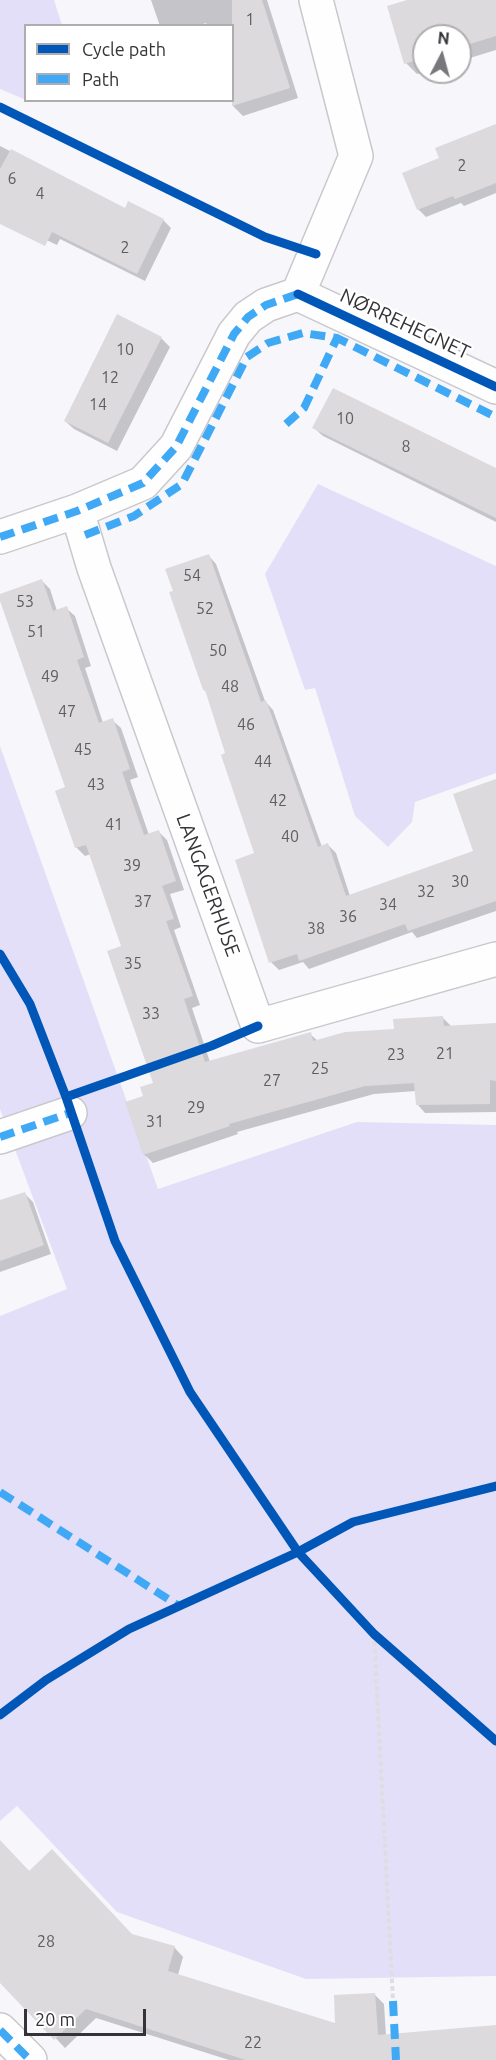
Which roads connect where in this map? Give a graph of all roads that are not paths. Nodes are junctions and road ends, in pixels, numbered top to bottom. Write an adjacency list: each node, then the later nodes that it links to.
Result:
1 (316, 0): 2 (street)
2 (298, 294): 3 (street, NØRREHEGNET); 4 (street)
3 (496, 387)
4 (77, 511): 5 (street); 6 (street, LANGAGERHUSE)
5 (0, 537)
6 (496, 959)
7 (70, 1113): 8 (street)
8 (0, 1137)
9 (0, 2030): 10 (street)
10 (30, 2060)

